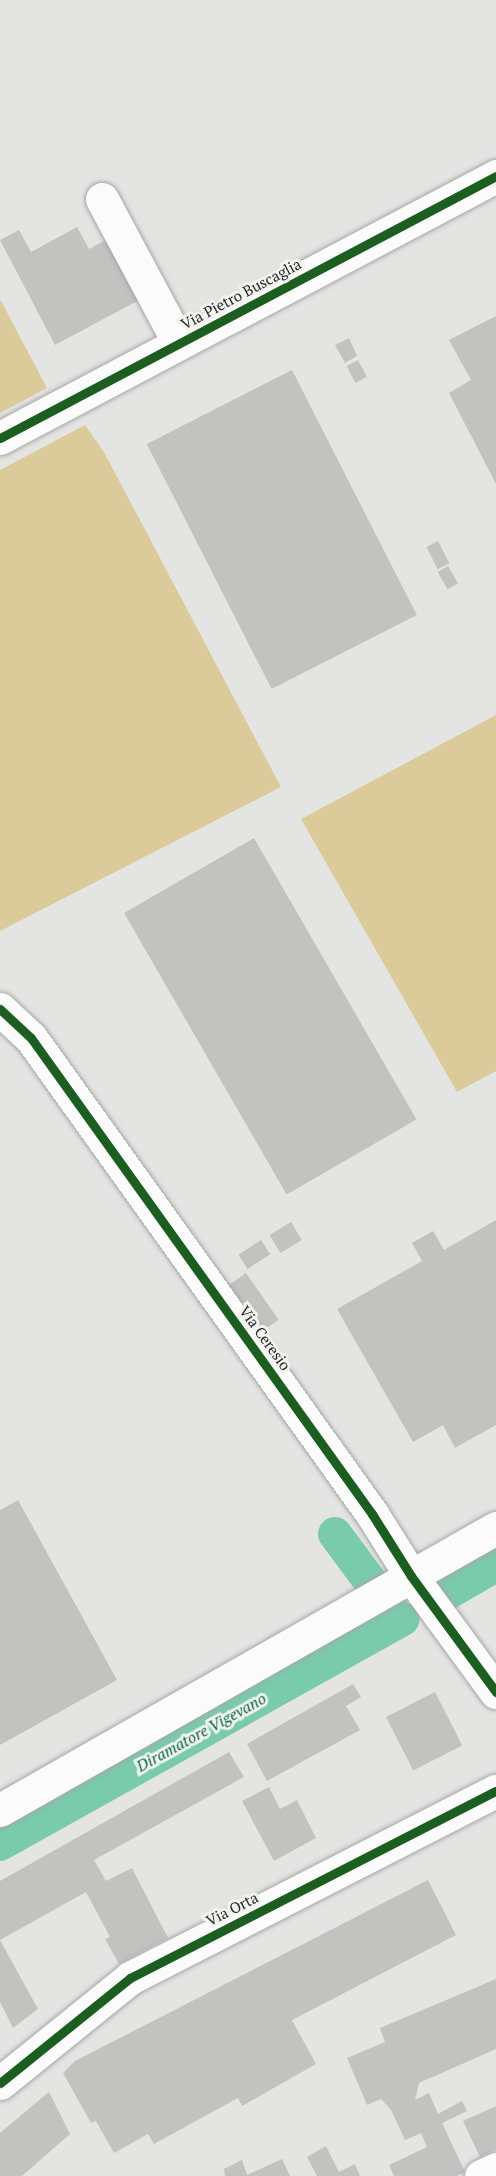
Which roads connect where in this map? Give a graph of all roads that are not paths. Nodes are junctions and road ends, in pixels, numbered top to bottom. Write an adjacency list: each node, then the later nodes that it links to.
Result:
1 (496, 176): 3 (street, Via Pietro Buscaglia)
2 (102, 199): 3 (street)
3 (179, 343): 4 (street, Via Pietro Buscaglia)
4 (0, 438)
5 (0, 1009): 7 (street, Via Ceresio)
6 (496, 1528): 7 (street)
7 (403, 1580): 8 (street, Via Ceresio); 10 (street)
8 (496, 1692)
9 (496, 1791): 11 (street, Via Orta)
10 (0, 1810)
11 (0, 2083)
12 (496, 2169): 13 (street)
13 (481, 2176)

